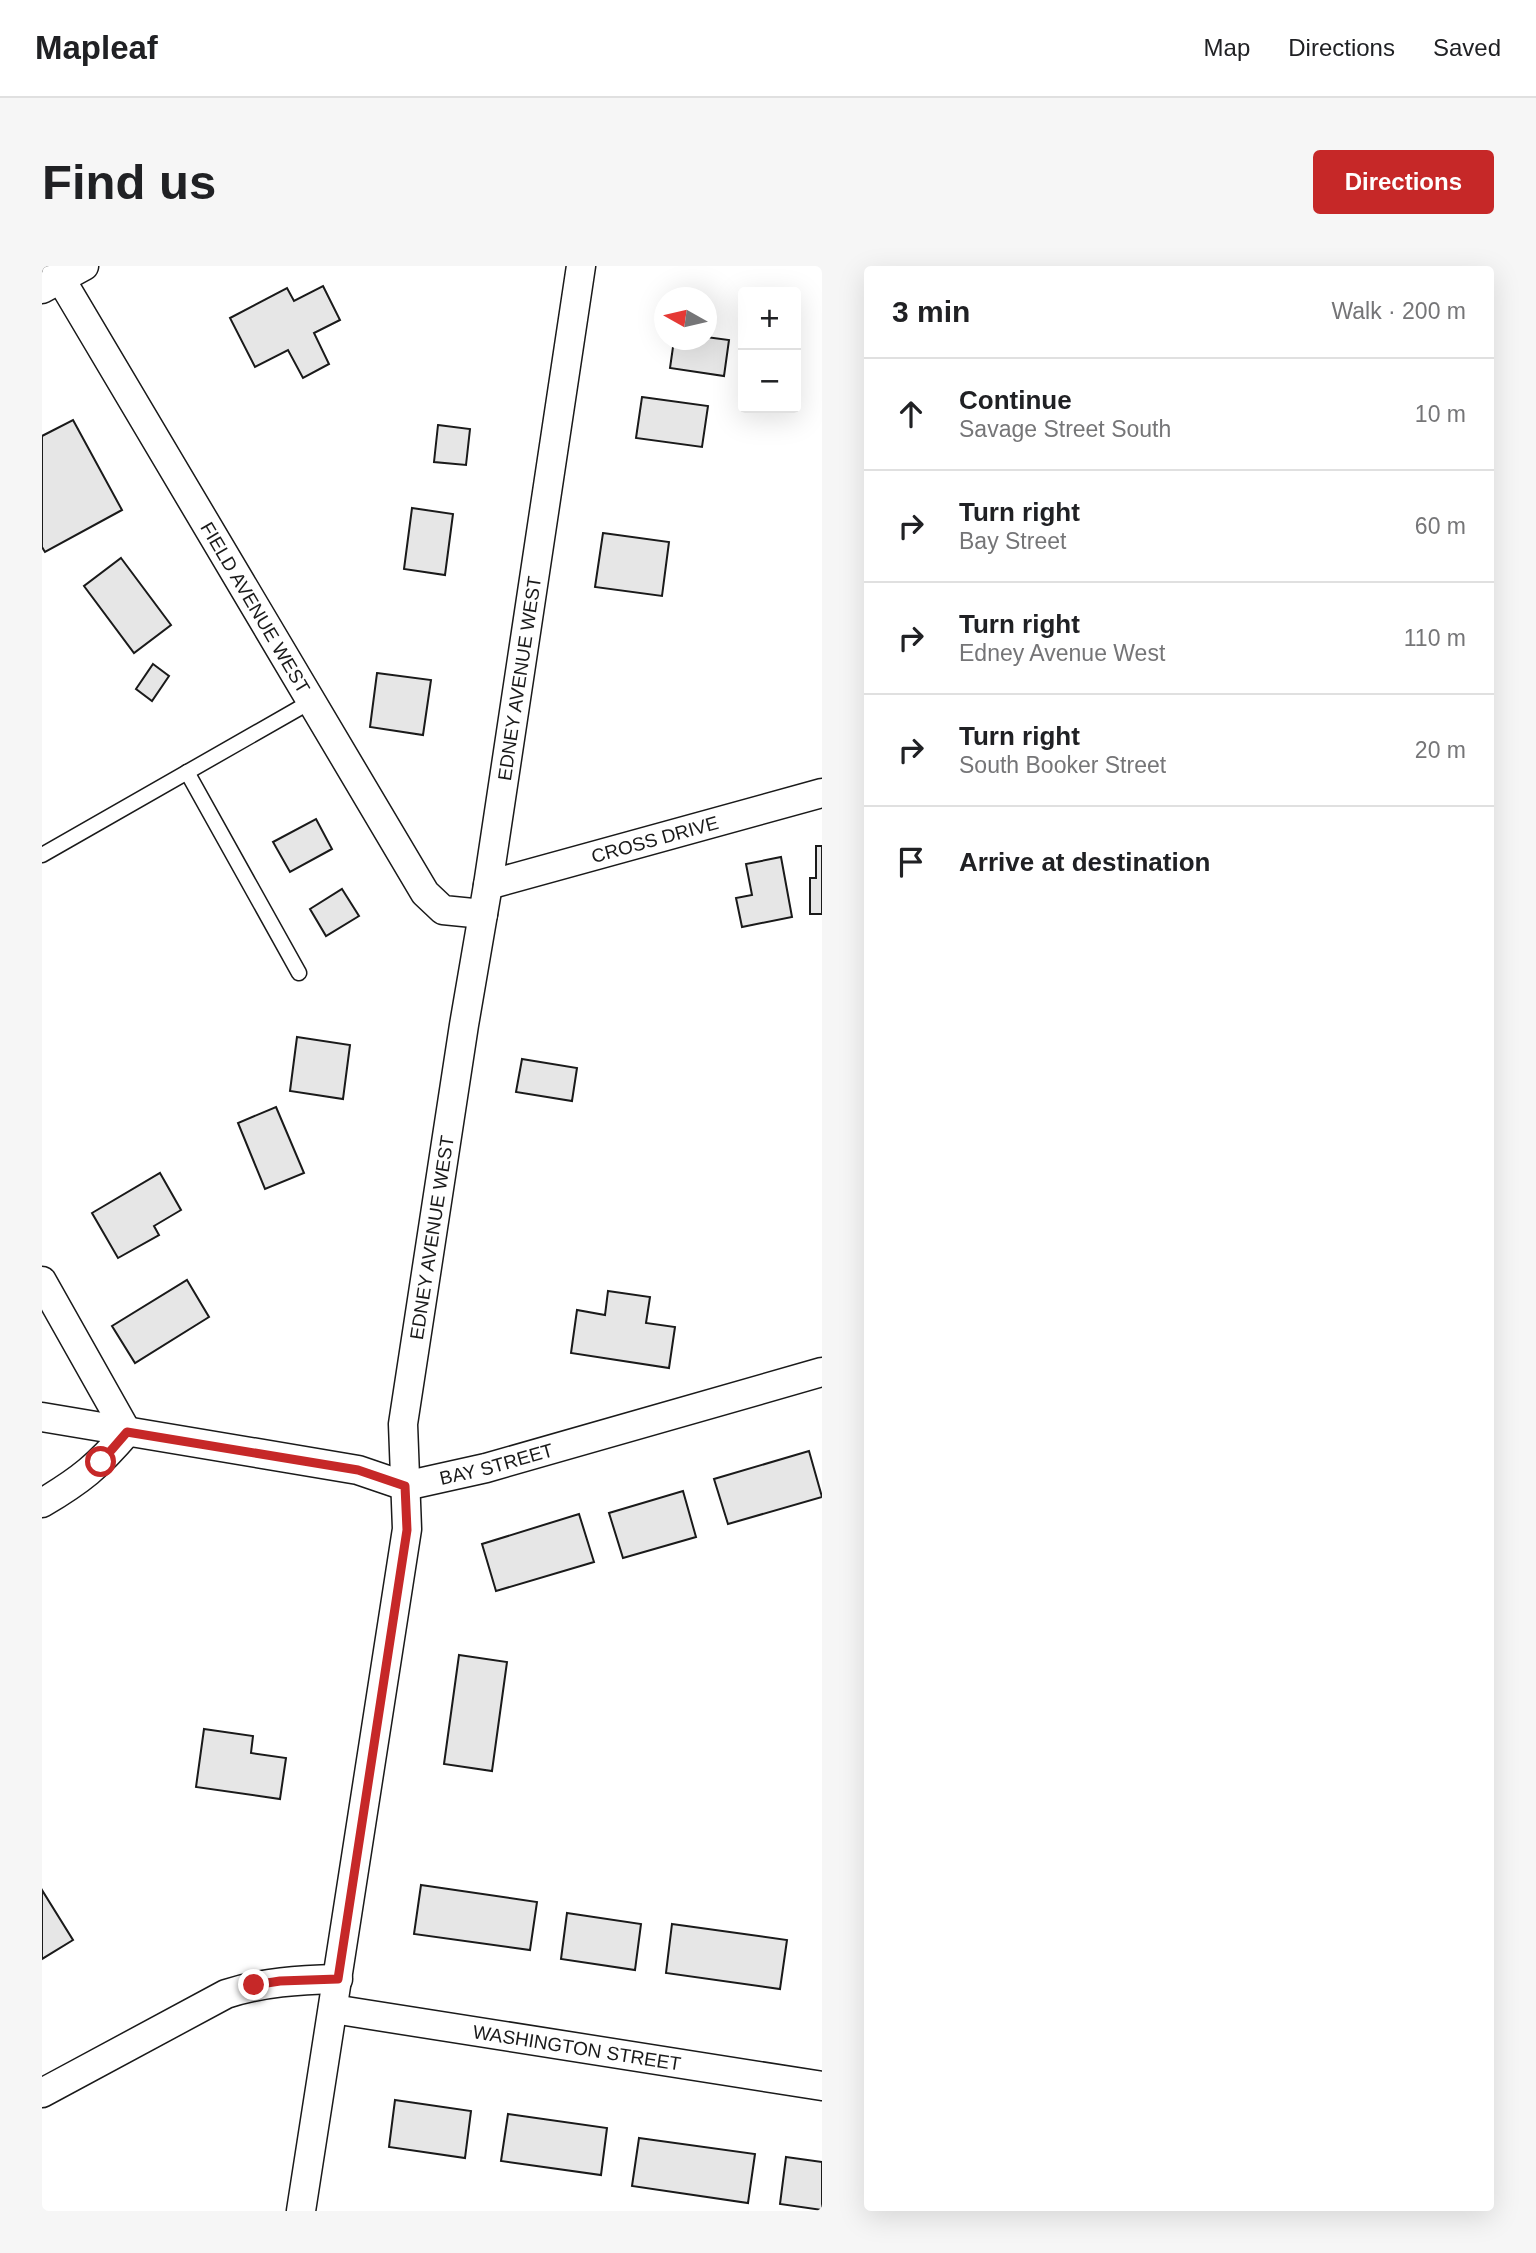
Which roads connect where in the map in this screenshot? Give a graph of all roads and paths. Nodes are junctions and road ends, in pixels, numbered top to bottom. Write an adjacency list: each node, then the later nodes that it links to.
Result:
1 (579, 269): 7 (street, EDNEY AVENUE WEST)
2 (60, 275): 3 (street, FIELD AVENUE WEST)
3 (310, 702): 4 (lane); 8 (street, FIELD AVENUE WEST)
4 (187, 772): 6 (lane); 9 (lane)
5 (822, 793): 7 (street, CROSS DRIVE)
6 (42, 855)
7 (488, 885): 8 (street, EDNEY AVENUE WEST)
8 (483, 915): 14 (street, EDNEY AVENUE WEST)
9 (299, 973)
10 (42, 1282): 13 (street)
11 (822, 1372): 14 (street, BAY STREET)
12 (42, 1417): 13 (street)
13 (127, 1432): 14 (street); 15 (street)
14 (405, 1486): 16 (street, EDNEY AVENUE WEST)
15 (42, 1503)
16 (338, 1979): 17 (street, EDNEY AVENUE WEST); 19 (street)
17 (333, 2009): 18 (street, WASHINGTON STREET); 20 (street, EDNEY AVENUE WEST)
18 (822, 2086)
19 (42, 2093)
20 (301, 2211)

